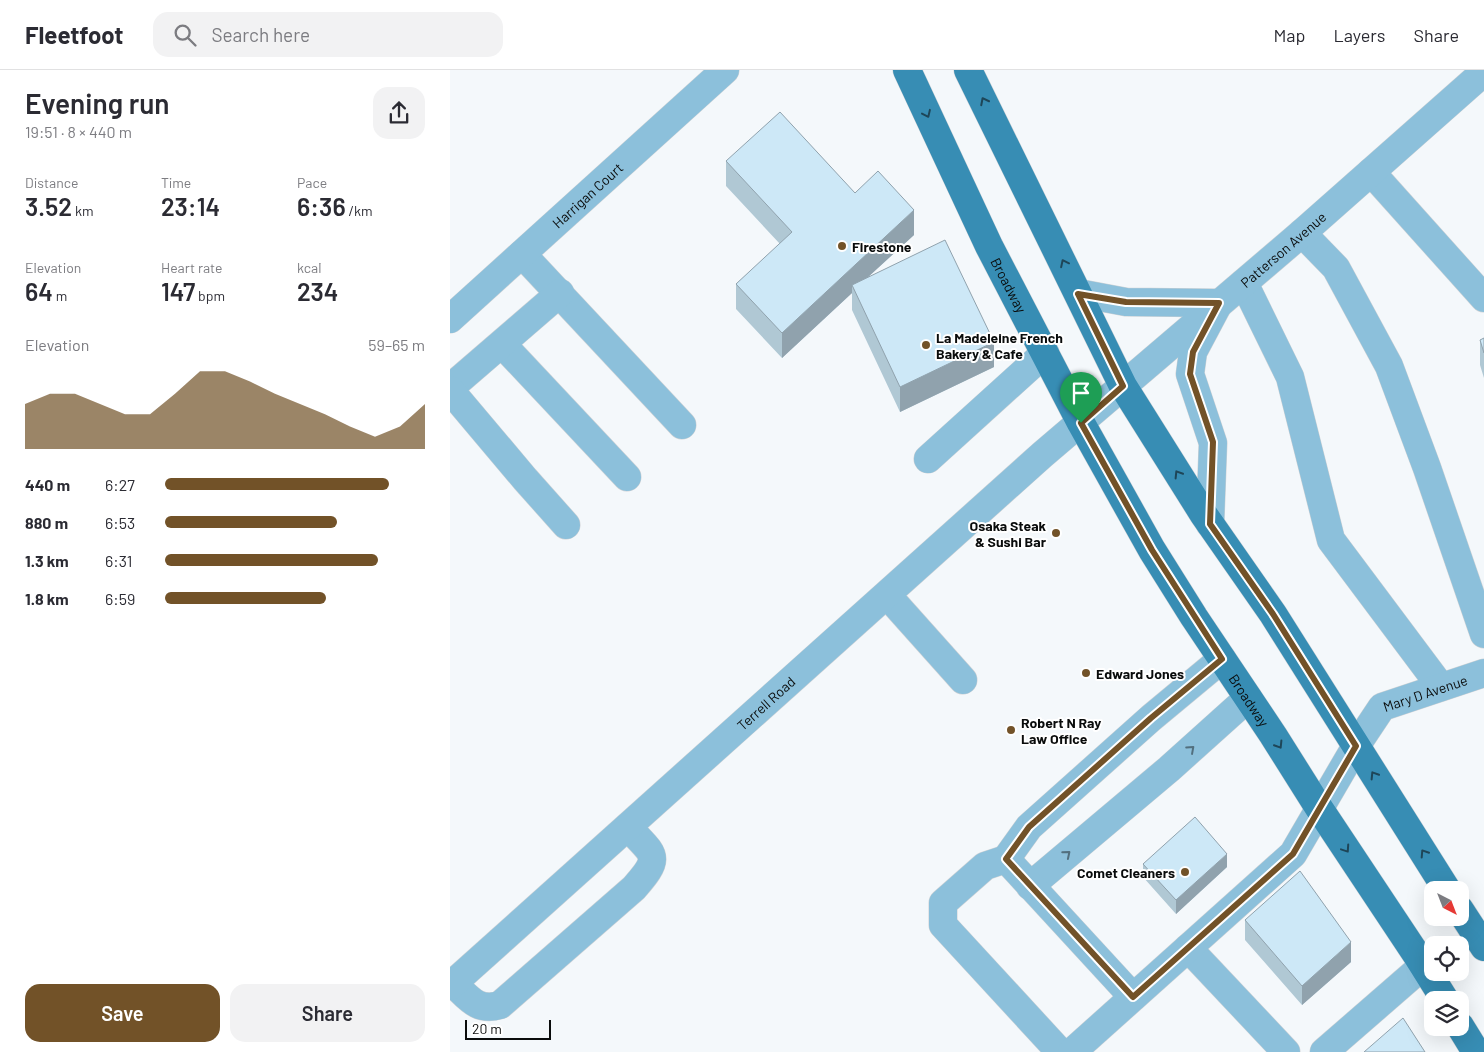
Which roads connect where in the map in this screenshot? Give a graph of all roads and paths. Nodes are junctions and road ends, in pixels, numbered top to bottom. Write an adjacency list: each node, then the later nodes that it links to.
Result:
1 (725, 70): 7 (street, Harrigan Court)
2 (907, 70): 15 (main road, Broadway, one-way to 15)
3 (968, 70): 10 (main road, one-way to 3)
4 (1484, 72): 5 (street, Patterson Avenue)
5 (1371, 172): 6 (street, Patterson Avenue); 11 (street)
6 (1302, 233): 8 (street, Patterson Avenue); 25 (street)
7 (522, 254): 9 (street); 13 (street, Harrigan Court)
8 (1244, 283): 12 (street, Patterson Avenue); 29 (street)
9 (560, 294): 14 (street); 19 (street)
10 (1078, 294): 12 (street); 16 (main road)
11 (1484, 298)
12 (1219, 303): 16 (street, Patterson Avenue); 22 (street)
13 (450, 319)
14 (502, 344): 17 (street); 21 (street)
15 (1045, 353): 18 (main road, Broadway); 20 (street)
16 (1123, 386): 18 (street, Patterson Avenue); 22 (main road, one-way to 16)
17 (450, 389): 23 (street)
18 (1081, 423): 24 (street, Terrell Road); 26 (main road, Broadway)
19 (682, 425)
20 (928, 459)
21 (627, 477)
22 (1210, 524): 31 (main road)
23 (566, 525)
24 (887, 595): 28 (street); 33 (street, Terrell Road)
25 (1484, 634)
26 (1222, 659): 30 (main road, Broadway); 34 (street)
27 (1484, 673): 29 (street, Mary D Avenue)
28 (964, 680)
29 (1441, 687): 31 (street, Mary D Avenue)
30 (1248, 698): 32 (main road, Broadway, one-way to 32); 36 (street, one-way to 30)
31 (1356, 746): 32 (street, Mary D Avenue); 35 (main road, one-way to 31)
32 (1319, 808): 39 (street, Mary D Avenue); 40 (main road, Broadway, one-way to 40)
33 (628, 827): 41 (street, Terrell Road); 41 (street)
34 (1006, 859): 36 (street); 44 (street)
35 (1441, 881)
36 (1030, 886): 42 (street)
37 (1469, 924): 38 (main road)
38 (1484, 947)
39 (1188, 948): 42 (street, Mary D Avenue); 46 (street)
40 (1424, 965): 47 (street)
41 (452, 984)
42 (1133, 997): 45 (street, Mary D Avenue)
43 (1466, 1036): 48 (main road)
44 (1060, 1052)
45 (1072, 1052)
46 (1286, 1052)
47 (1324, 1052)
48 (1476, 1052)

